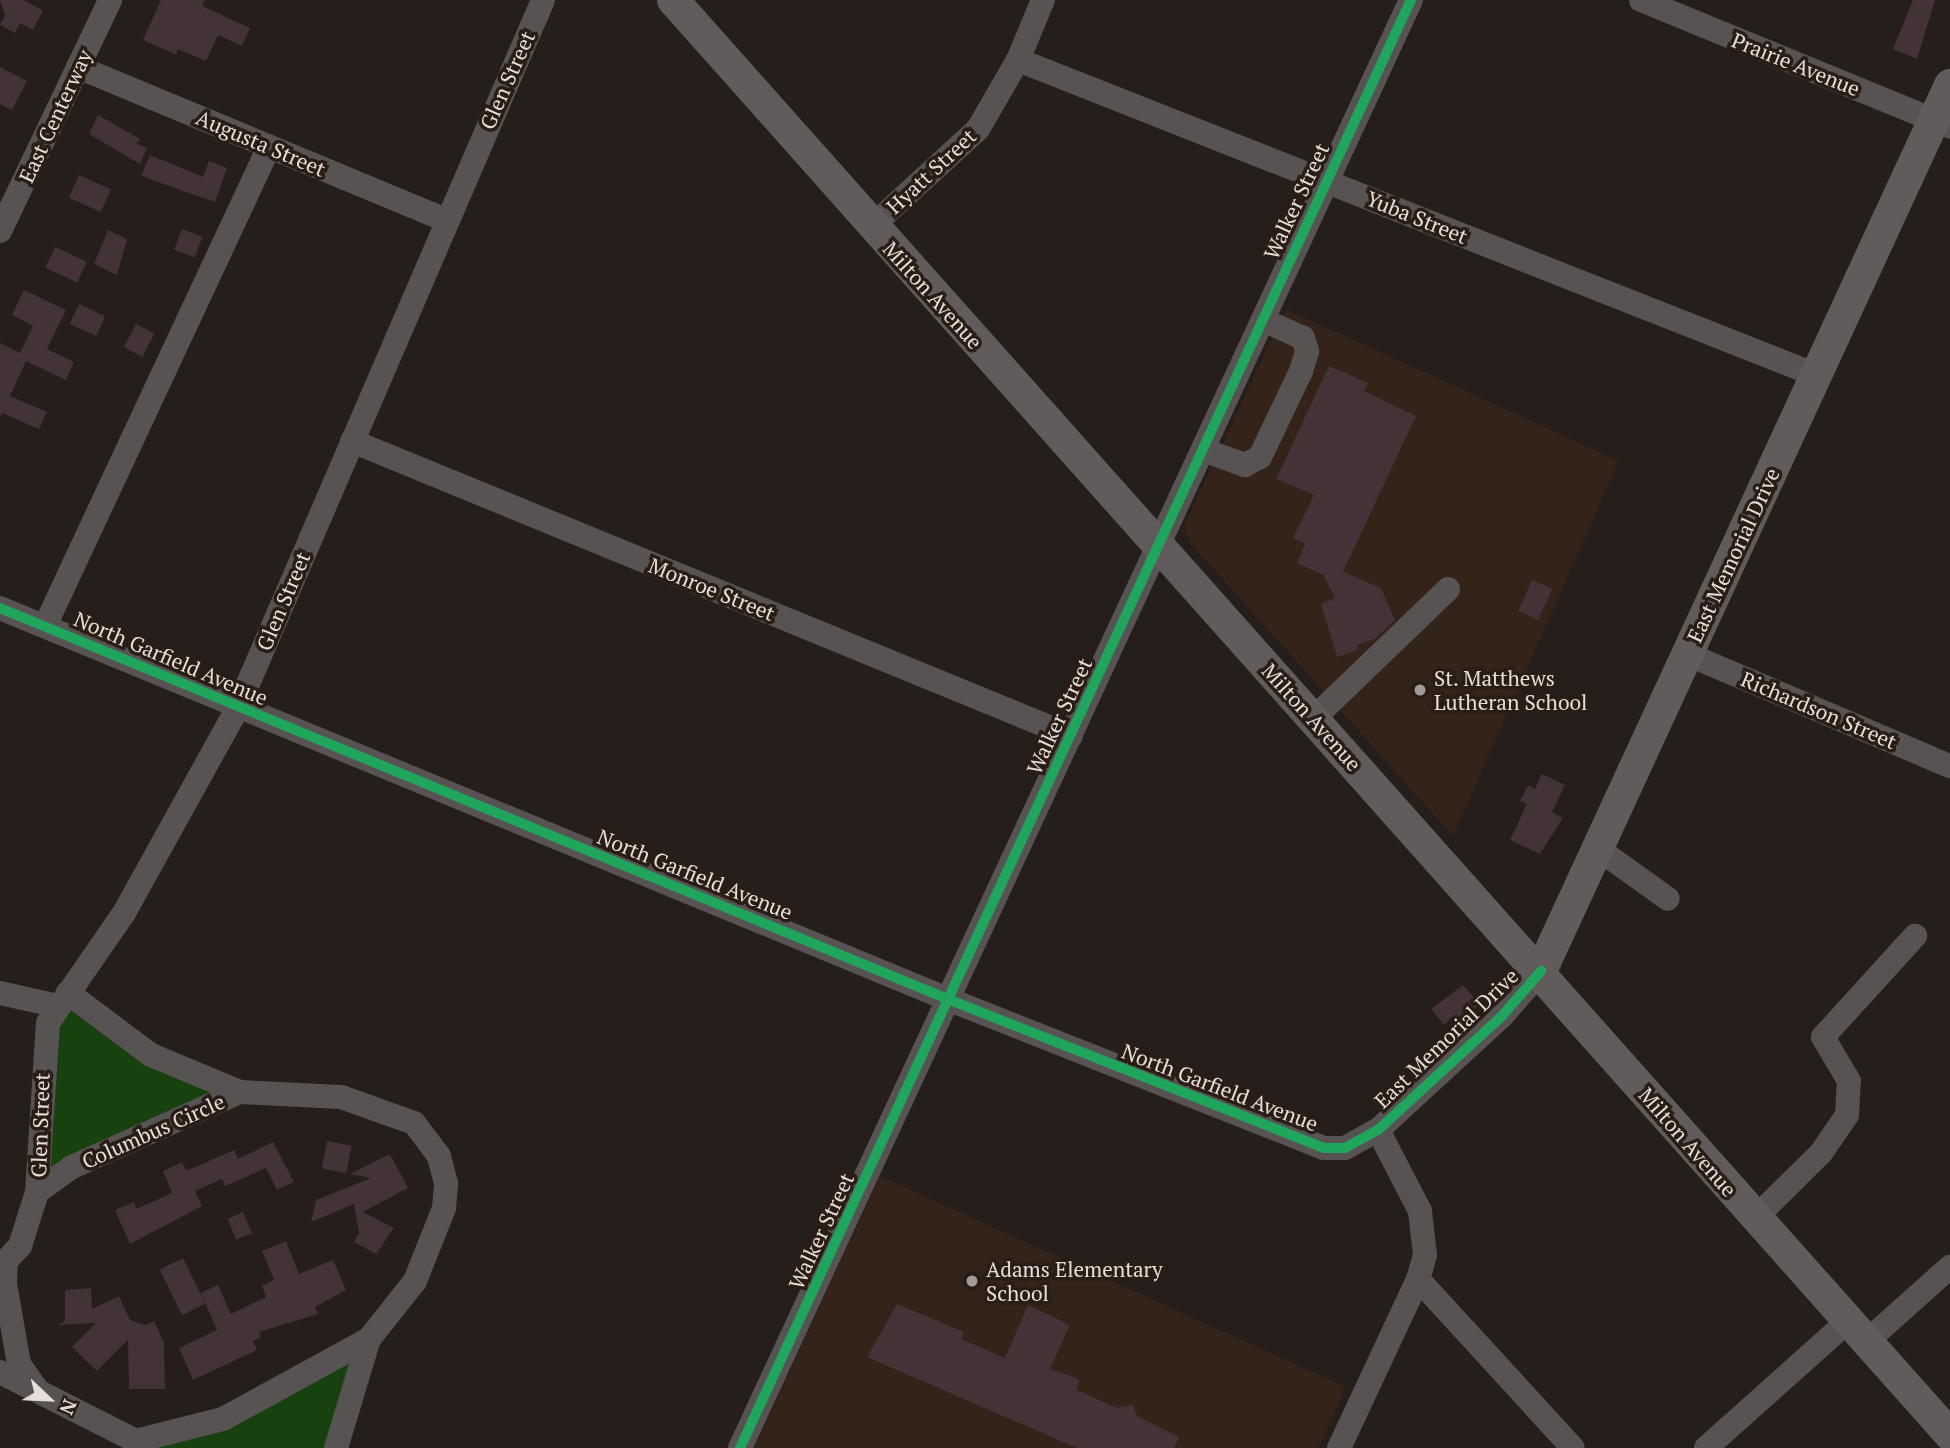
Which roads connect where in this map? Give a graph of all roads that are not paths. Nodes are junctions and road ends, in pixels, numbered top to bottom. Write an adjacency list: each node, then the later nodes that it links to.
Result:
1 (110, 0): 8 (street, East Centerway)
2 (543, 0): 13 (street, Glen Street)
3 (673, 0): 14 (main road, Milton Avenue)
4 (1043, 0): 7 (street, Hyatt Street)
5 (1411, 0): 12 (street, Walker Street)
6 (1642, 0): 10 (street, Prairie Avenue)
7 (1018, 60): 12 (street, Yuba Street); 14 (street, Hyatt Street)
8 (78, 67): 11 (street, Augusta Street); 15 (street, East Centerway)
9 (1950, 85): 10 (main road, East Memorial Drive)
10 (1942, 124): 17 (main road, East Memorial Drive)
11 (269, 147): 13 (street, Augusta Street); 23 (street)
12 (1326, 181): 16 (street, Walker Street); 17 (street, Yuba Street)
13 (444, 220): 18 (street, Glen Street)
14 (871, 226): 20 (main road, Milton Avenue)
15 (0, 231)
16 (1263, 320): 19 (street, Walker Street); 19 (street)
17 (1816, 375): 24 (main road, East Memorial Drive)
18 (352, 441): 25 (street, Glen Street); 27 (street, Monroe Street)
19 (1203, 450): 20 (street, Walker Street)
20 (1159, 546): 26 (main road, Milton Avenue); 27 (street, Walker Street)
21 (1448, 589): 26 (street)
22 (0, 608): 23 (street, North Garfield Avenue)
23 (45, 626): 25 (street, North Garfield Avenue)
24 (1687, 654): 28 (street, Richardson Street); 29 (main road, East Memorial Drive)
25 (238, 707): 34 (street, Glen Street); 35 (street, North Garfield Avenue)
26 (1314, 718): 32 (main road, Milton Avenue)
27 (1071, 736): 35 (street, Walker Street)
28 (1950, 766)
29 (1597, 848): 30 (street); 32 (main road, East Memorial Drive)
30 (1668, 899)
31 (1915, 936): 39 (street)
32 (1541, 971): 37 (street, East Memorial Drive); 39 (main road, Milton Avenue)
33 (0, 993): 34 (street)
34 (63, 1000): 36 (street, Columbus Circle); 38 (street, Glen Street)
35 (950, 1000): 37 (street, North Garfield Avenue); 50 (street, Walker Street)
36 (240, 1092): 38 (street, Columbus Circle); 44 (street, Columbus Circle)
37 (1378, 1130): 42 (street)
38 (37, 1192): 40 (street, Columbus Circle)
39 (1754, 1219): 43 (main road, Milton Avenue)
40 (3, 1264): 46 (street, Columbus Circle)
41 (1950, 1267): 43 (street)
42 (1418, 1279): 51 (street); 52 (street)
43 (1856, 1333): 47 (main road, Milton Avenue); 53 (street)
44 (369, 1339): 48 (street, Columbus Circle); 49 (street, Columbus Circle)
45 (0, 1372): 46 (street, Columbus Circle)
46 (38, 1392): 48 (street, Columbus Circle)
47 (1950, 1435)
48 (140, 1445)
49 (336, 1448)
50 (740, 1448)
51 (1339, 1448)
52 (1573, 1448)
53 (1706, 1448)

